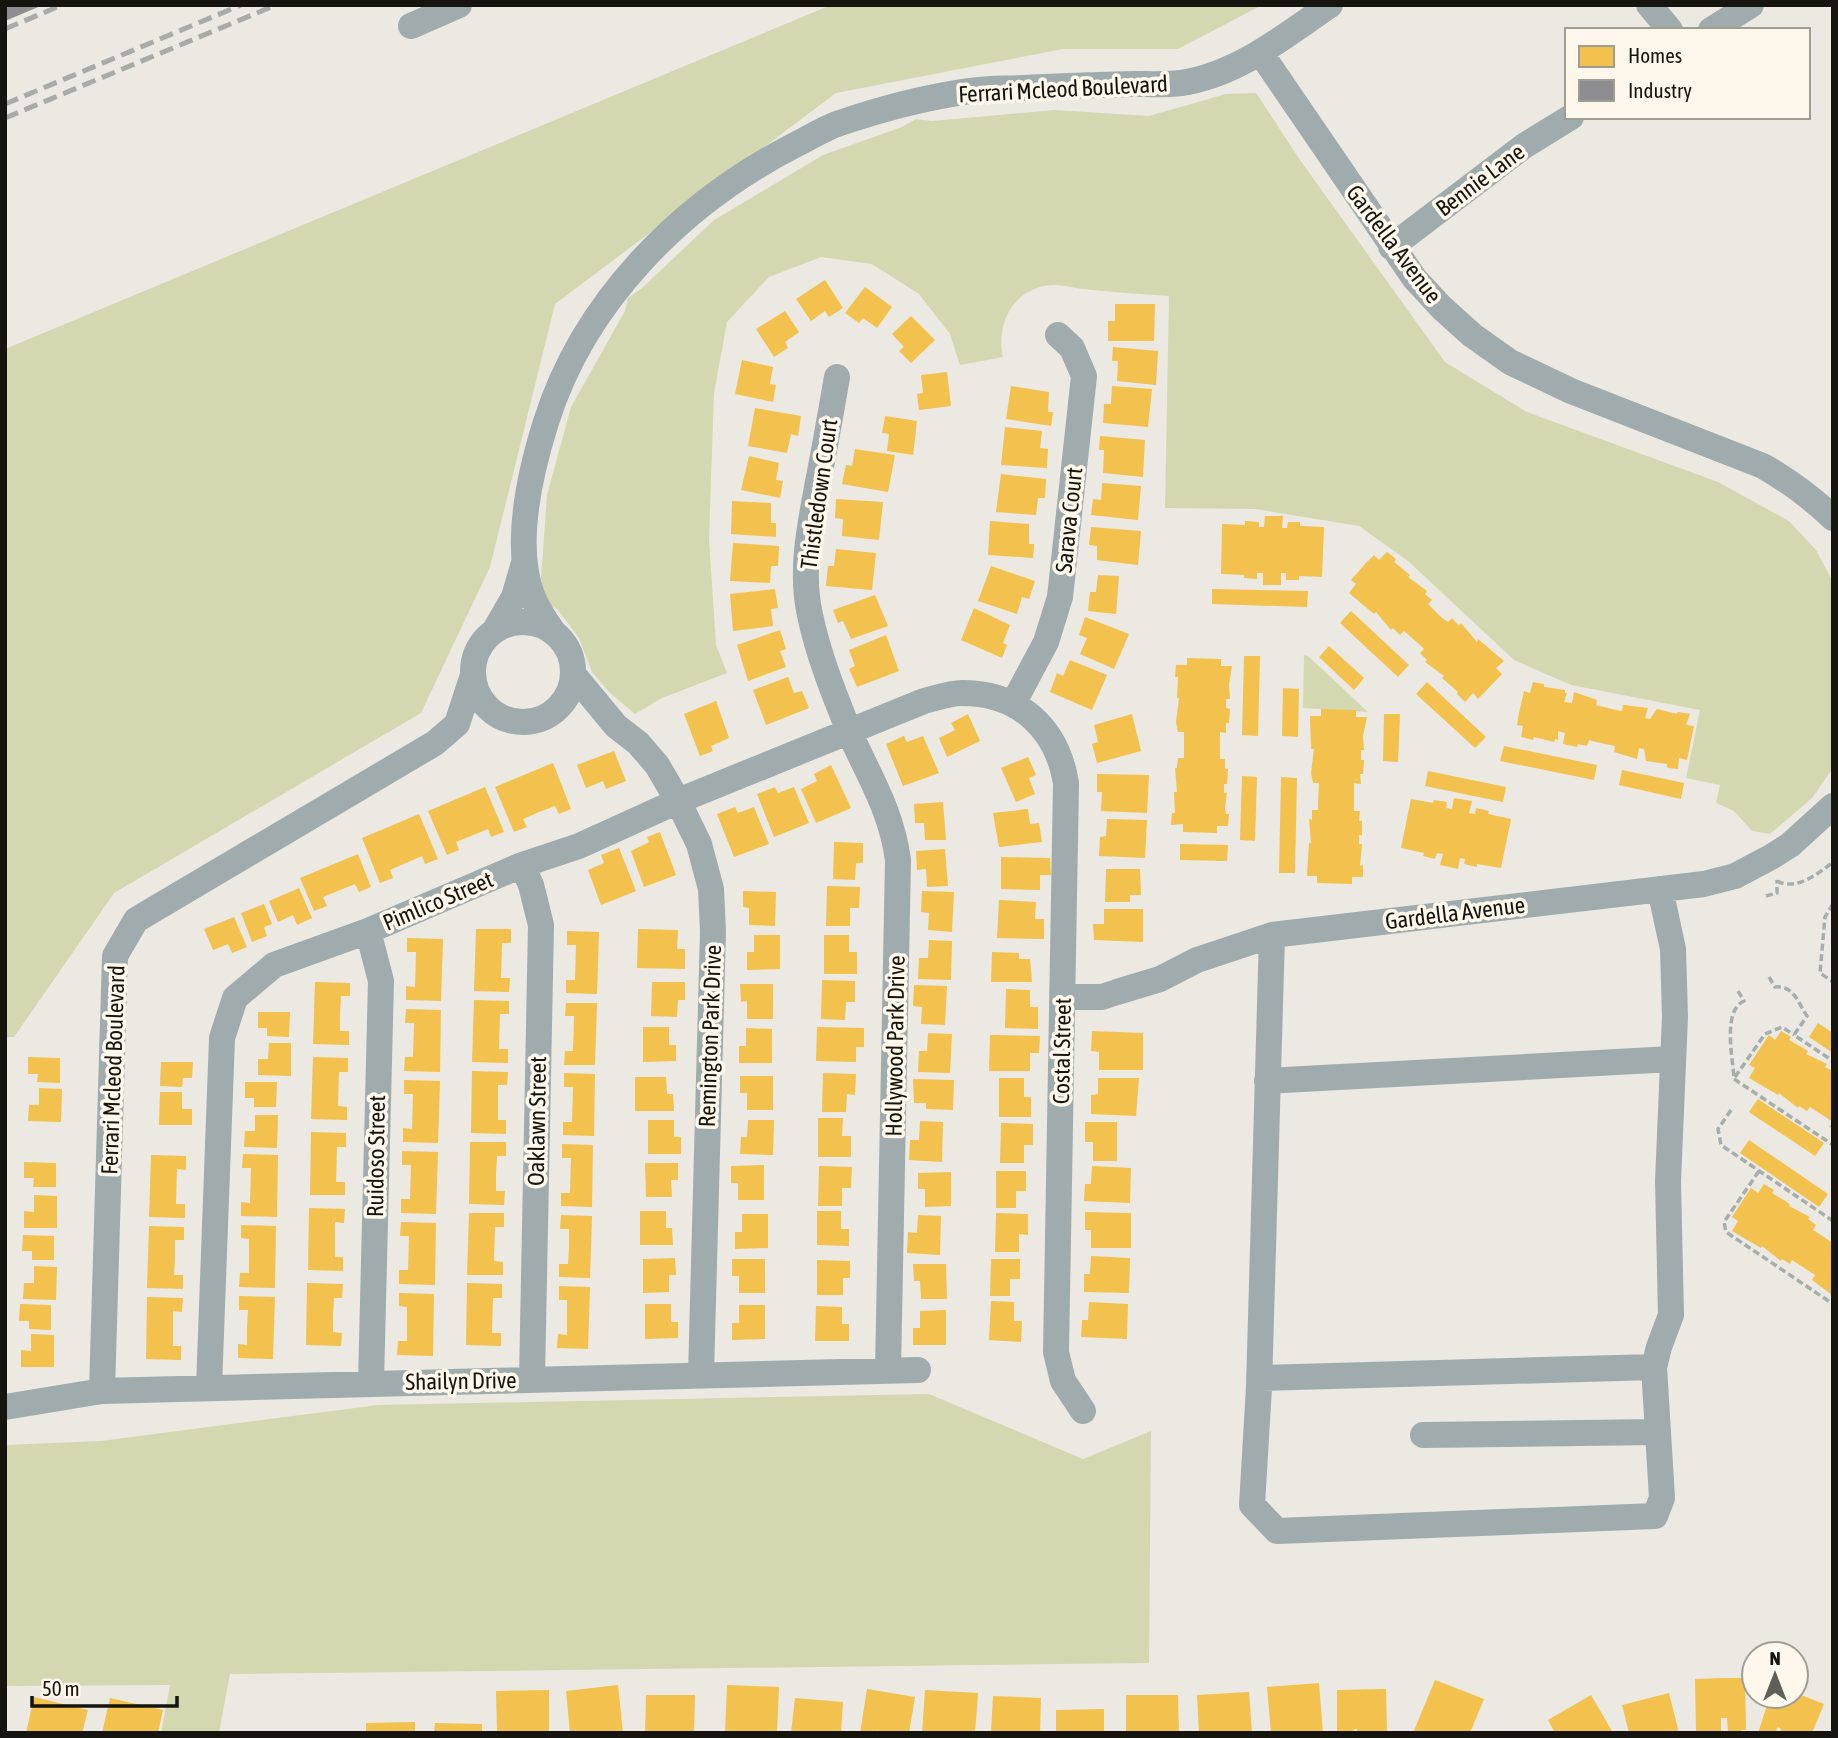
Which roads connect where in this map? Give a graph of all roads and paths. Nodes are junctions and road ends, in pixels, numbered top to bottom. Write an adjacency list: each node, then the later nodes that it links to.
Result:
1 (459, 5): 5 (street)
2 (1330, 5): 8 (street, Ferrari Mcleod Boulevard)
3 (1649, 5): 6 (street)
4 (1751, 5): 7 (street)
5 (411, 26)
6 (1668, 28)
7 (1714, 28)
8 (1260, 52): 10 (street, Gardella Avenue); 14 (street, Ferrari Mcleod Boulevard)
9 (1568, 119): 10 (street, Bennie Lane)
10 (1391, 247): 13 (street, Gardella Avenue)
11 (1058, 335): 19 (street, Sarava Court)
12 (838, 377): 24 (street, Thistledown Court)
13 (1833, 518)
14 (524, 562): 15 (street); 16 (street, Ferrari Mcleod Boulevard)
15 (495, 630): 16 (street); 18 (street)
16 (552, 631): 17 (street)
17 (573, 674): 20 (street); 23 (street, Remington Park Drive)
18 (472, 678): 21 (street); 22 (street)
19 (1013, 705): 24 (street, Pimlico Street); 37 (street, Costal Street)
20 (549, 715): 21 (street); 23 (street, Remington Park Drive)
21 (501, 718): 22 (street)
22 (457, 724): 56 (street, Ferrari Mcleod Boulevard)
23 (616, 726): 25 (street, Remington Park Drive)
24 (849, 731): 25 (street, Pimlico Street); 49 (street, Hollywood Park Drive)
25 (678, 801): 28 (street, Pimlico Street); 51 (street, Remington Park Drive)
26 (1833, 806): 30 (street, Gardella Avenue)
27 (1833, 862): 29 (path)
28 (522, 865): 32 (street, Pimlico Street); 53 (street, Oaklawn Street)
29 (1777, 881)
30 (1660, 889): 33 (street, Gardella Avenue); 39 (street)
31 (1833, 904): 35 (path)
32 (368, 931): 54 (street, Ruidoso Street); 55 (street, Pimlico Street)
33 (1272, 935): 37 (street, Gardella Avenue); 42 (street)
34 (1769, 977): 38 (path)
35 (1833, 982)
36 (1738, 990): 41 (path)
37 (1063, 997): 58 (street, Costal Street)
38 (1794, 1035): 40 (path); 41 (path)
39 (1672, 1059): 42 (street); 48 (street)
40 (1833, 1061)
41 (1734, 1079): 44 (path)
42 (1267, 1081): 52 (street)
43 (1731, 1111): 45 (path)
44 (1833, 1144)
45 (1759, 1171): 46 (path); 47 (path)
46 (1833, 1220)
47 (1833, 1304)
48 (1654, 1367): 52 (street); 59 (street)
49 (888, 1370): 50 (street, Shailyn Drive); 51 (street, Shailyn Drive)
50 (918, 1370)
51 (701, 1375): 53 (street, Shailyn Drive)
52 (1259, 1378): 59 (street)
53 (532, 1379): 54 (street, Shailyn Drive)
54 (371, 1383): 55 (street, Shailyn Drive)
55 (209, 1387): 56 (street, Shailyn Drive)
56 (102, 1391): 57 (street, Shailyn Drive)
57 (5, 1407)
58 (1083, 1411)
59 (1658, 1432): 60 (street)
60 (1423, 1435)

